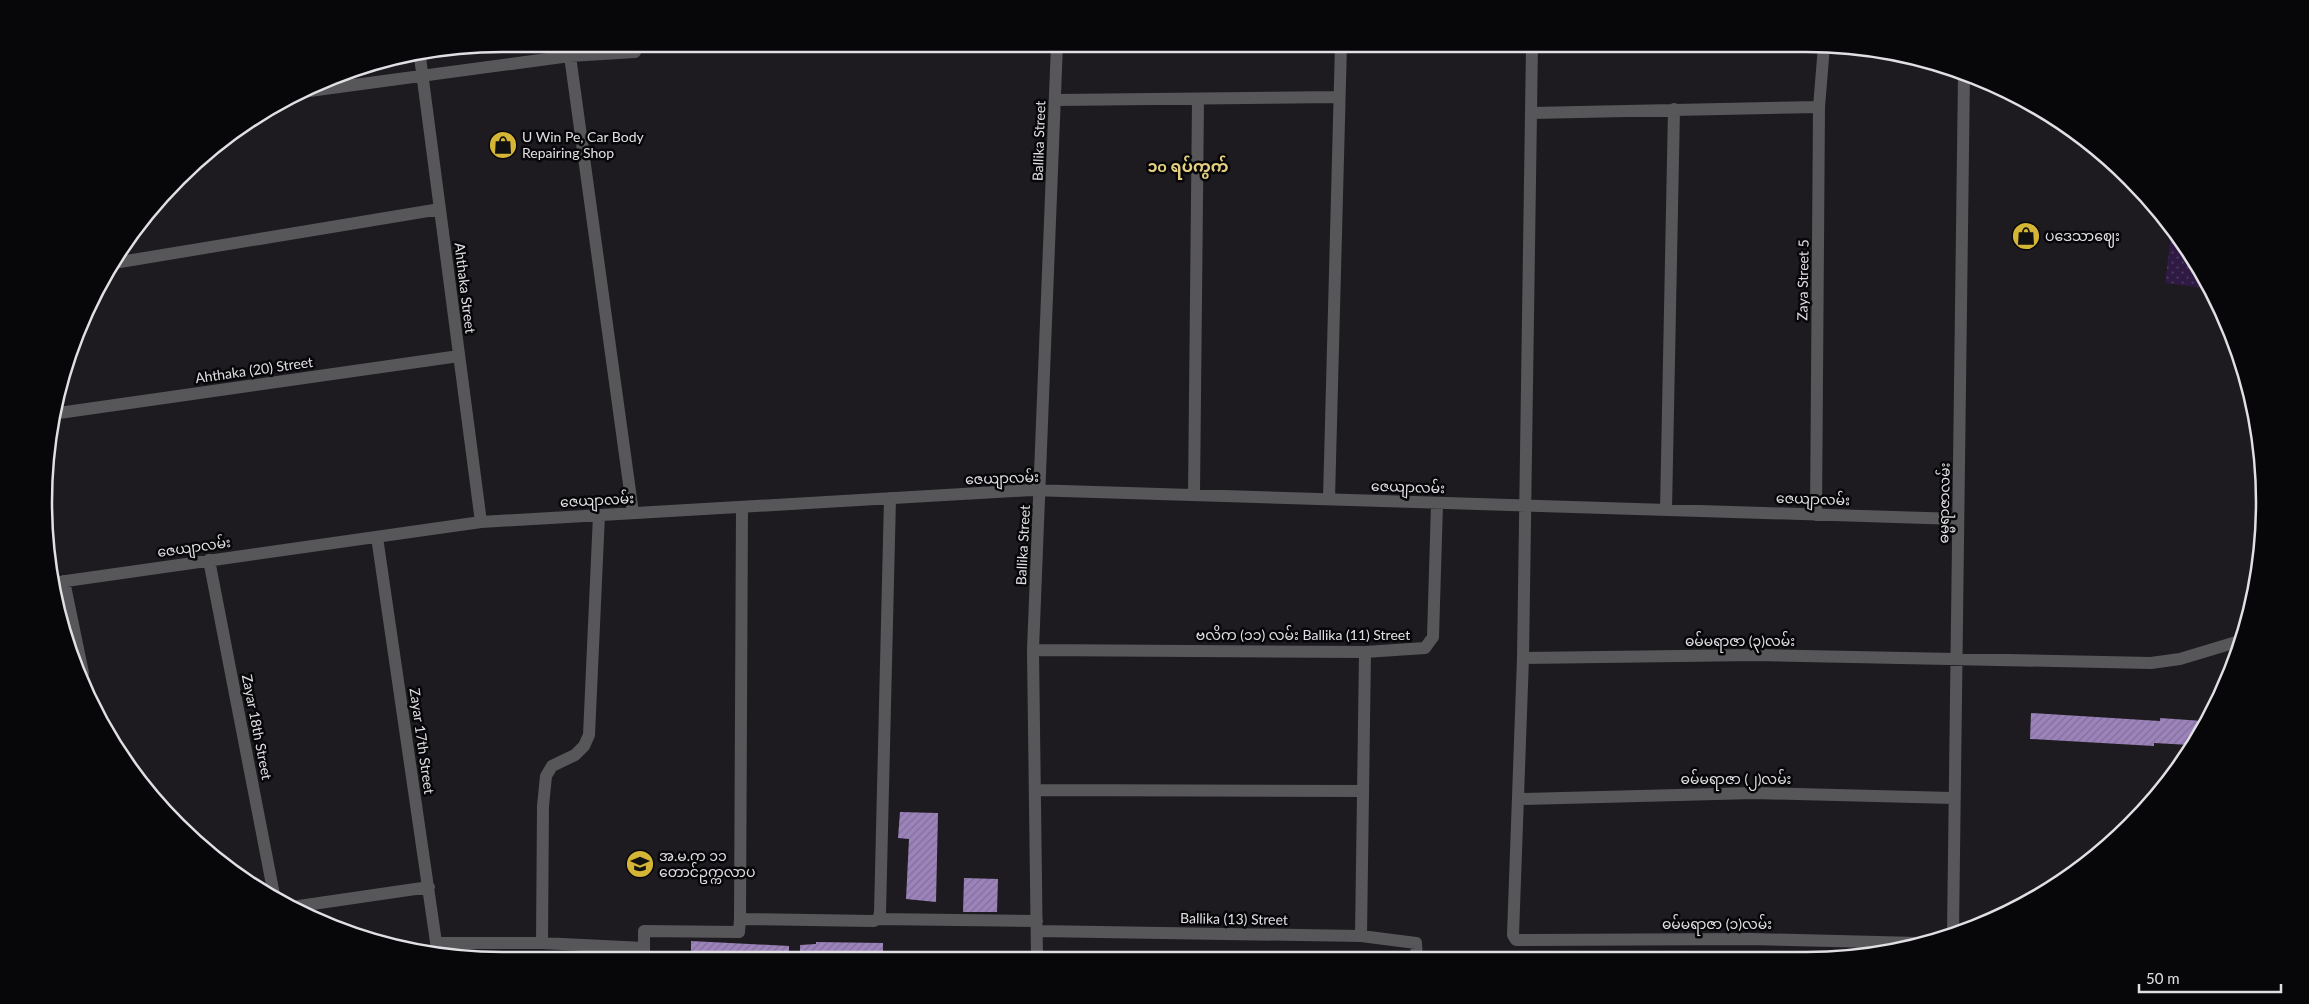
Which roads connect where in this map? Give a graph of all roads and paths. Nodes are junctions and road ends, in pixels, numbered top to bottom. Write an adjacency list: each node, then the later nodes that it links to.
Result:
1 (635, 52): 6 (street)
2 (1057, 52): 12 (street, Ballika Street)
3 (1341, 52): 11 (street)
4 (1532, 52): 16 (street)
5 (1823, 53): 14 (street, Zaya Street 5)
6 (570, 56): 8 (street); 29 (street)
7 (420, 60): 8 (street, Ahthaka Street)
8 (423, 75): 10 (street); 17 (street, Ahthaka Street)
9 (1964, 81): 32 (street, ဓမ္မရာဇာလမ်း)
10 (326, 89)
11 (1339, 97): 13 (street); 24 (street)
12 (1056, 100): 13 (street); 21 (street, Ballika Street)
13 (1198, 100): 22 (street)
14 (1819, 108): 15 (street); 31 (street, Zaya Street 5)
15 (1674, 109): 16 (street); 28 (street)
16 (1532, 113): 26 (street)
17 (440, 209): 18 (street); 19 (street, Ahthaka Street)
18 (122, 262)
19 (459, 356): 20 (street, Ahthaka (20) Street); 33 (street, Ahthaka Street)
20 (61, 413)
21 (1040, 491): 22 (street, ဇေယျာလမ်း); 23 (street, ဇေယျာလမ်း); 38 (street, Ballika Street)
22 (1194, 495): 24 (street, ဇေယျာလမ်း)
23 (890, 498): 27 (street, ဇေယျာလမ်း); 50 (street)
24 (1329, 499): 25 (street, ဇေယျာလမ်း)
25 (1437, 504): 26 (street, ဇေယျာလမ်း); 39 (street, ဗလိက (၁၁) လမ်း Ballika (11) Street)
26 (1525, 505): 28 (street, ဇေယျာလမ်း); 40 (street)
27 (742, 507): 29 (street, ဇေယျာလမ်း); 49 (street)
28 (1666, 510): 31 (street, ဇေယျာလမ်း)
29 (633, 513): 30 (street, ဇေယျာလမ်း)
30 (599, 515): 33 (street, ဇေယျာလမ်း); 55 (street)
31 (1816, 515): 32 (street, ဇေယျာလမ်း)
32 (1958, 519): 41 (street, ဓမ္မရာဇာလမ်း)
33 (481, 522): 34 (street, ဇေယျာလမ်း)
34 (377, 537): 35 (street, ဇေယျာလမ်း); 46 (street, Zayar 17th Street)
35 (209, 560): 36 (street, ဇေယျာလမ်း); 47 (street, Zayar 18th Street)
36 (60, 582)
37 (2234, 643): 41 (street, ဓမ်မရာဇာ (၃)လမ်း)
38 (1033, 650): 39 (street, ဗလိက (၁၁) လမ်း Ballika (11) Street); 42 (street, Ballika Street)
39 (1365, 652): 43 (street)
40 (1524, 658): 41 (street, ဓမ်မရာဇာ (၃)လမ်း); 45 (street)
41 (1957, 660): 44 (street, ဓမ္မရာဇာလမ်း)
42 (1035, 790): 43 (street); 51 (street, Ballika Street)
43 (1363, 791): 53 (street)
44 (1953, 798): 45 (street, ဓမ်မရာဇာ (၂)လမ်း); 52 (street, ဓမ္မရာဇာလမ်း)
45 (1520, 799): 54 (street, ဓမ်မရာဇာ (၁)လမ်း)
46 (429, 887): 48 (street); 56 (street, Zayar 17th Street)
47 (273, 888)
48 (304, 905)
49 (740, 919): 50 (street, Ballika (13) Street); 58 (street)
50 (878, 920): 51 (street, Ballika (13) Street)
51 (1037, 926): 53 (street, Ballika (13) Street); 59 (street, Ballika Street)
52 (1957, 926)
53 (1362, 936): 60 (street, Ballika (13) Street)
54 (1897, 942)
55 (542, 943): 56 (street); 57 (street)
56 (436, 946)
57 (625, 952)
58 (644, 952)
59 (1037, 952)
60 (1417, 952)

